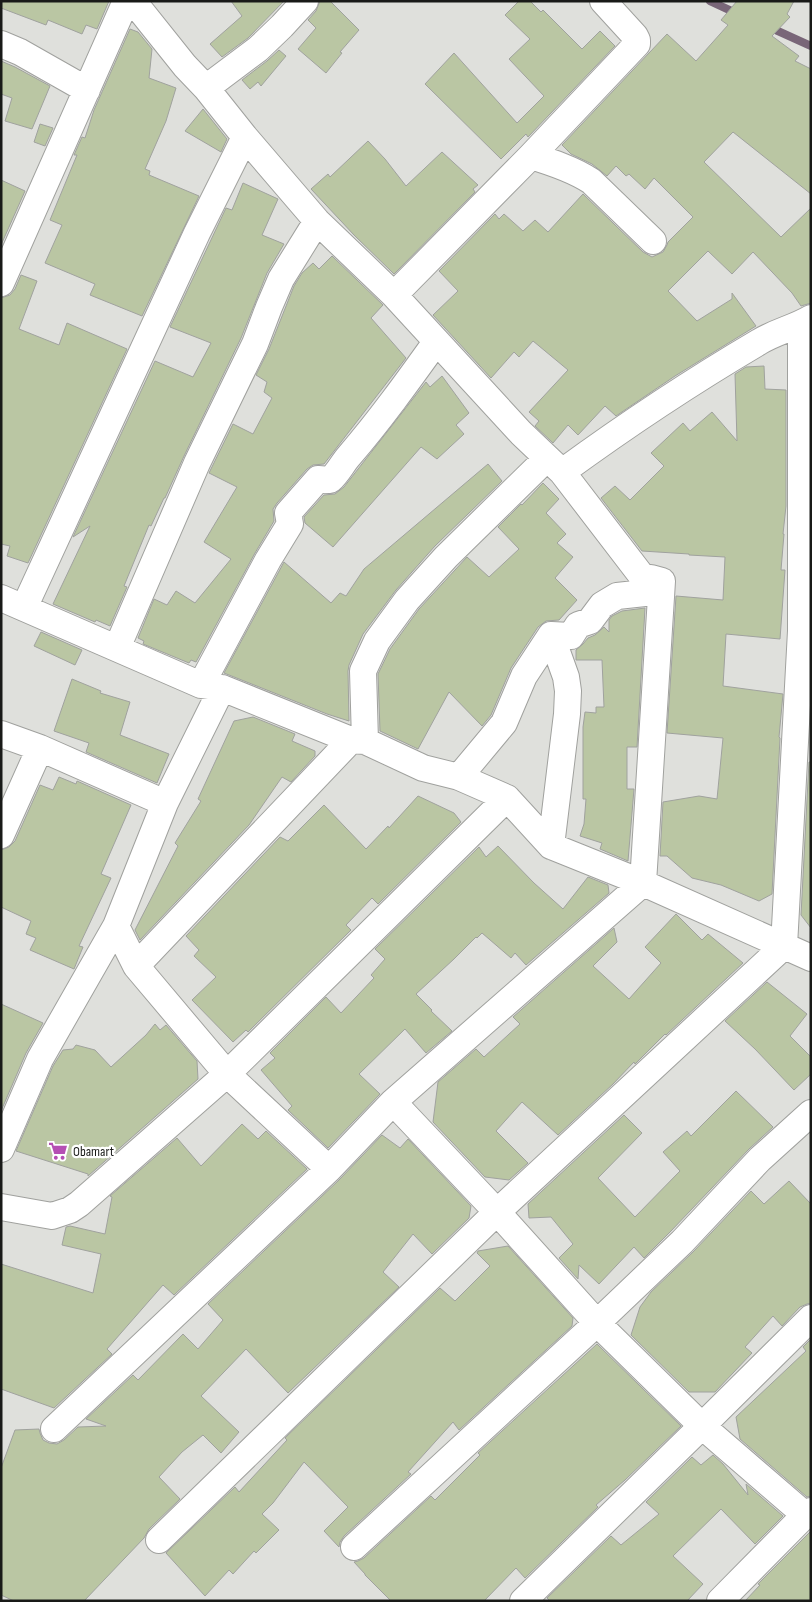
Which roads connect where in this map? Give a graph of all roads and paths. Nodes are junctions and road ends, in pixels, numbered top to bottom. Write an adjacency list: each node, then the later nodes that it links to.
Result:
1 (126, 1): 7 (street)
2 (133, 1): 6 (street)
3 (305, 1): 6 (street)
4 (603, 1): 9 (street)
5 (1, 44): 7 (street)
6 (206, 88): 8 (street)
7 (87, 90): 12 (street)
8 (245, 137): 10 (street); 18 (street)
9 (531, 156): 11 (street); 13 (street)
10 (318, 222): 13 (street); 20 (street)
11 (653, 241)
12 (1, 283)
13 (394, 295): 15 (street)
14 (806, 321): 16 (street); 32 (street)
15 (436, 342): 16 (street); 21 (street)
16 (554, 466): 17 (street); 23 (street)
17 (654, 592): 19 (street); 30 (street)
18 (13, 603): 20 (street)
19 (550, 635): 25 (street); 29 (street)
20 (117, 648): 21 (street)
21 (211, 686): 23 (street); 27 (street)
22 (1, 734): 24 (street)
23 (358, 740): 25 (street); 34 (street)
24 (40, 748): 27 (street); 28 (street)
25 (459, 777): 26 (street)
26 (507, 798): 29 (street); 35 (street)
27 (165, 803): 31 (street)
28 (1, 835)
29 (552, 846): 30 (street)
30 (643, 883): 32 (street); 36 (street)
31 (116, 926): 34 (street); 38 (street)
32 (784, 946): 33 (street); 41 (street)
33 (811, 958)
34 (136, 966): 35 (street)
35 (227, 1074): 39 (street); 40 (street)
36 (393, 1102): 39 (street); 41 (street)
37 (811, 1113): 43 (street)
38 (1, 1149)
39 (329, 1169): 45 (street)
40 (1, 1207)
41 (497, 1212): 43 (street); 47 (street)
42 (811, 1318): 44 (street)
43 (597, 1323): 44 (street); 48 (street)
44 (702, 1426): 46 (street); 49 (street)
45 (54, 1429)
46 (808, 1513): 50 (street)
47 (159, 1540)
48 (354, 1547)
49 (523, 1601)
50 (720, 1601)

